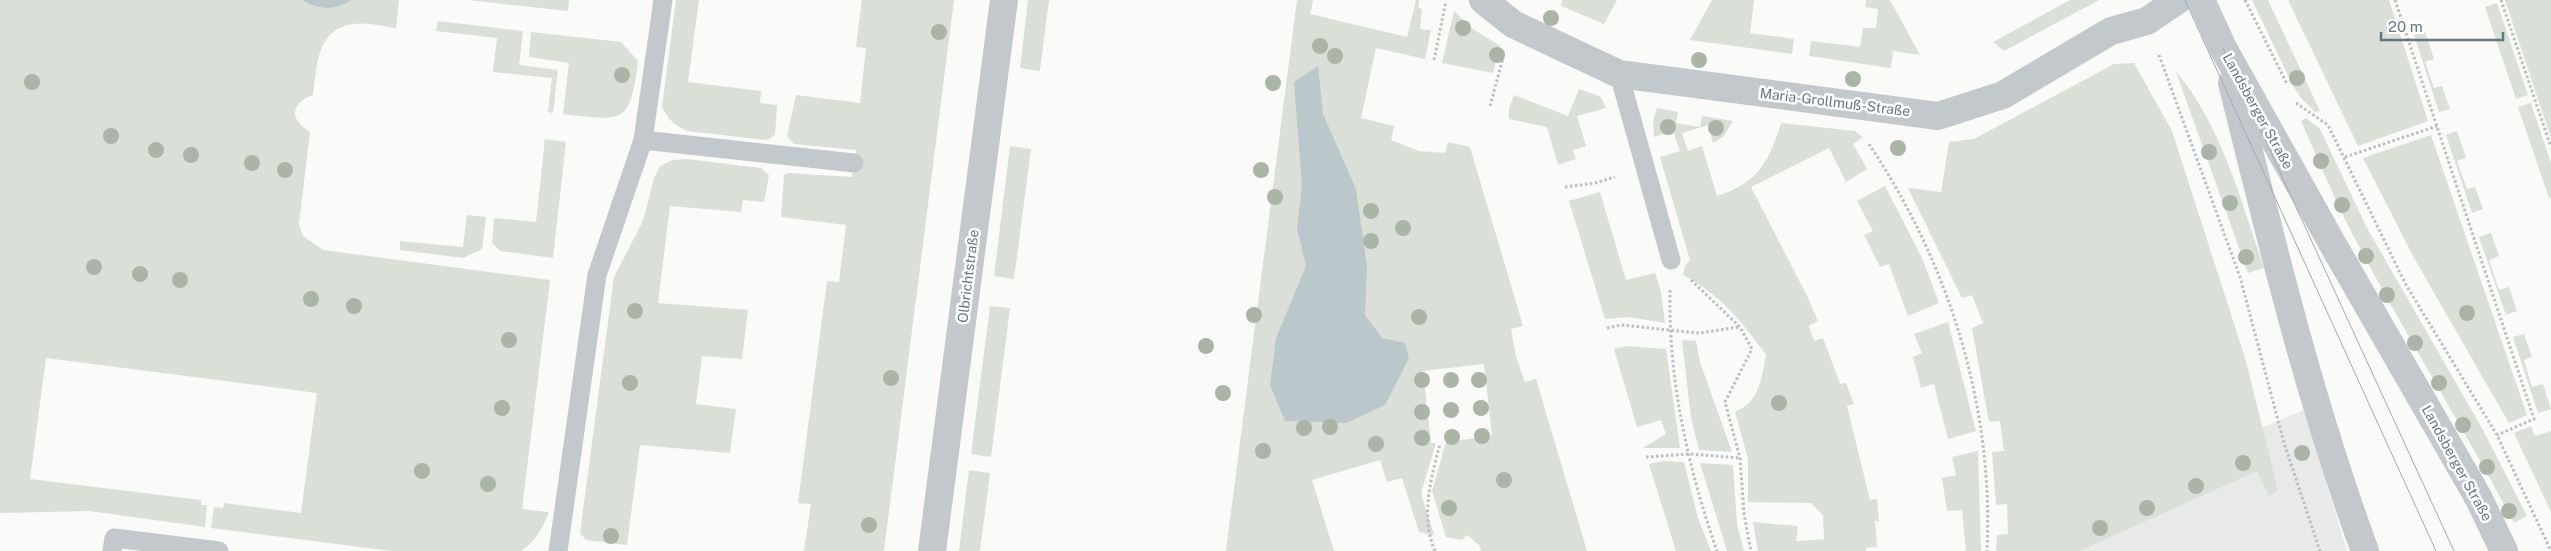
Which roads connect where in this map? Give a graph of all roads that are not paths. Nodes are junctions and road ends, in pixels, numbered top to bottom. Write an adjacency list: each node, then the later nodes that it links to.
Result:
1 (663, 0): 8 (lane)
2 (1004, 0): 14 (street, Olbrichtstraße)
3 (1483, 0): 7 (street, Maria-Grollmuß-Straße)
4 (2178, 0): 7 (street, Maria-Grollmuß-Straße)
5 (2201, 0): 6 (street)
6 (2223, 48): 15 (street, Landsberger Straße); 16 (street, Landsberger Straße)
7 (1619, 74): 10 (lane)
8 (643, 140): 9 (lane); 13 (lane)
9 (854, 163)
10 (1671, 260)
11 (112, 551): 12 (lane)
12 (219, 551)
13 (558, 551)
14 (932, 551)
15 (2365, 551)
16 (2504, 551)

